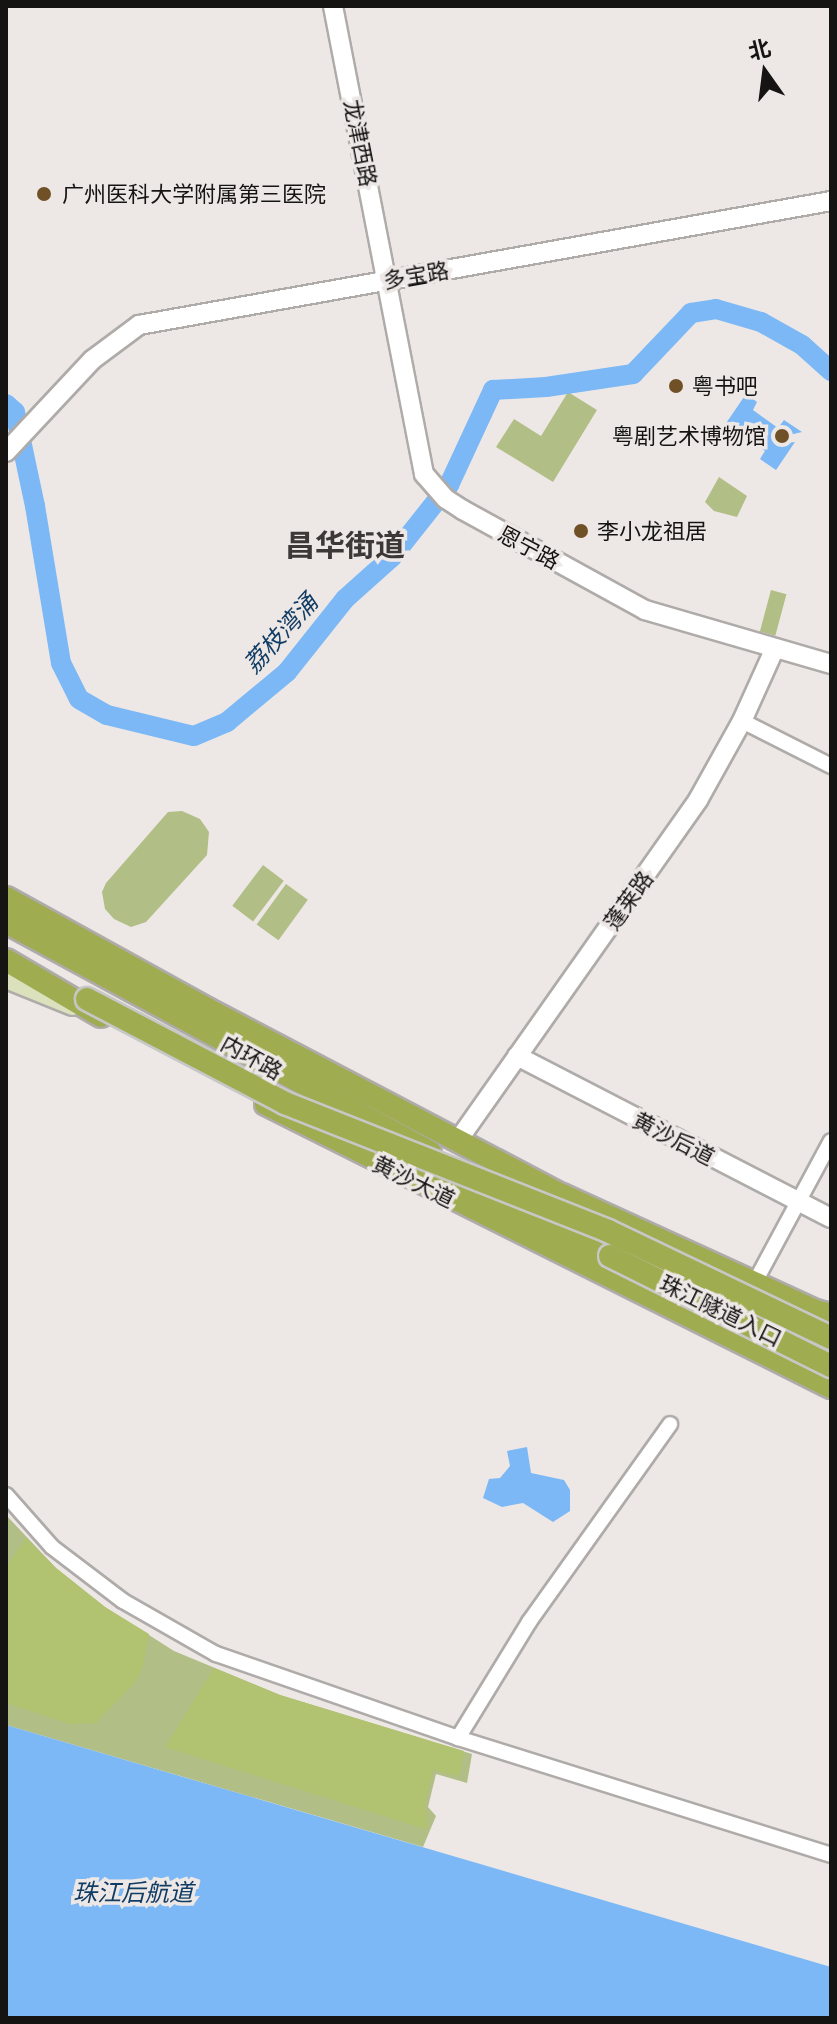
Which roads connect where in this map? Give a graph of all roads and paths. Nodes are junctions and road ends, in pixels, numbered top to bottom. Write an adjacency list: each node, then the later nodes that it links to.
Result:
1 (333, 6): 3 (street, 龙津西路)
2 (831, 201): 3 (street, 多宝路)
3 (387, 280): 4 (street, 多宝路); 5 (street, 恩宁路)
4 (8, 446)
5 (775, 648): 6 (street, 恩宁路); 7 (street, 蓬莱路)
6 (831, 664)
7 (742, 721): 8 (street); 17 (street, 蓬莱路)
8 (831, 766)
9 (6, 898): 19 (highway)
10 (6, 922): 14 (highway, 内环路)
11 (6, 936): 14 (highway)
12 (6, 956): 15 (highway, 黄沙大道); 18 (highway); 29 (highway, 内环路, bridge)
13 (6, 978): 15 (main road)
14 (103, 984): 16 (highway, 内环路); 18 (highway)
15 (87, 1009): 24 (highway, 黄沙大道)
16 (204, 1031): 22 (highway); 26 (highway, 内环路)
17 (517, 1056): 19 (street, 蓬莱路); 23 (street, 黄沙后道)
18 (268, 1087): 21 (highway)
19 (459, 1139): 22 (highway)
20 (831, 1141): 23 (street)
21 (408, 1160): 24 (highway); 26 (highway)
22 (518, 1172): 27 (highway)
23 (798, 1201): 25 (street, 黄沙后道); 27 (street)
24 (475, 1211): 31 (highway, 黄沙大道)
25 (831, 1218)
26 (612, 1250): 30 (highway, 内环路); 32 (highway, 珠江隧道入口, bridge)
27 (755, 1282): 28 (highway)
28 (829, 1315): 31 (highway)
29 (831, 1338)
30 (831, 1351)
31 (770, 1355): 33 (highway, 黄沙大道)
32 (831, 1366)
33 (831, 1387)
34 (670, 1424): 36 (street)
35 (6, 1495): 36 (street)
36 (458, 1738): 37 (street)
37 (831, 1855)

